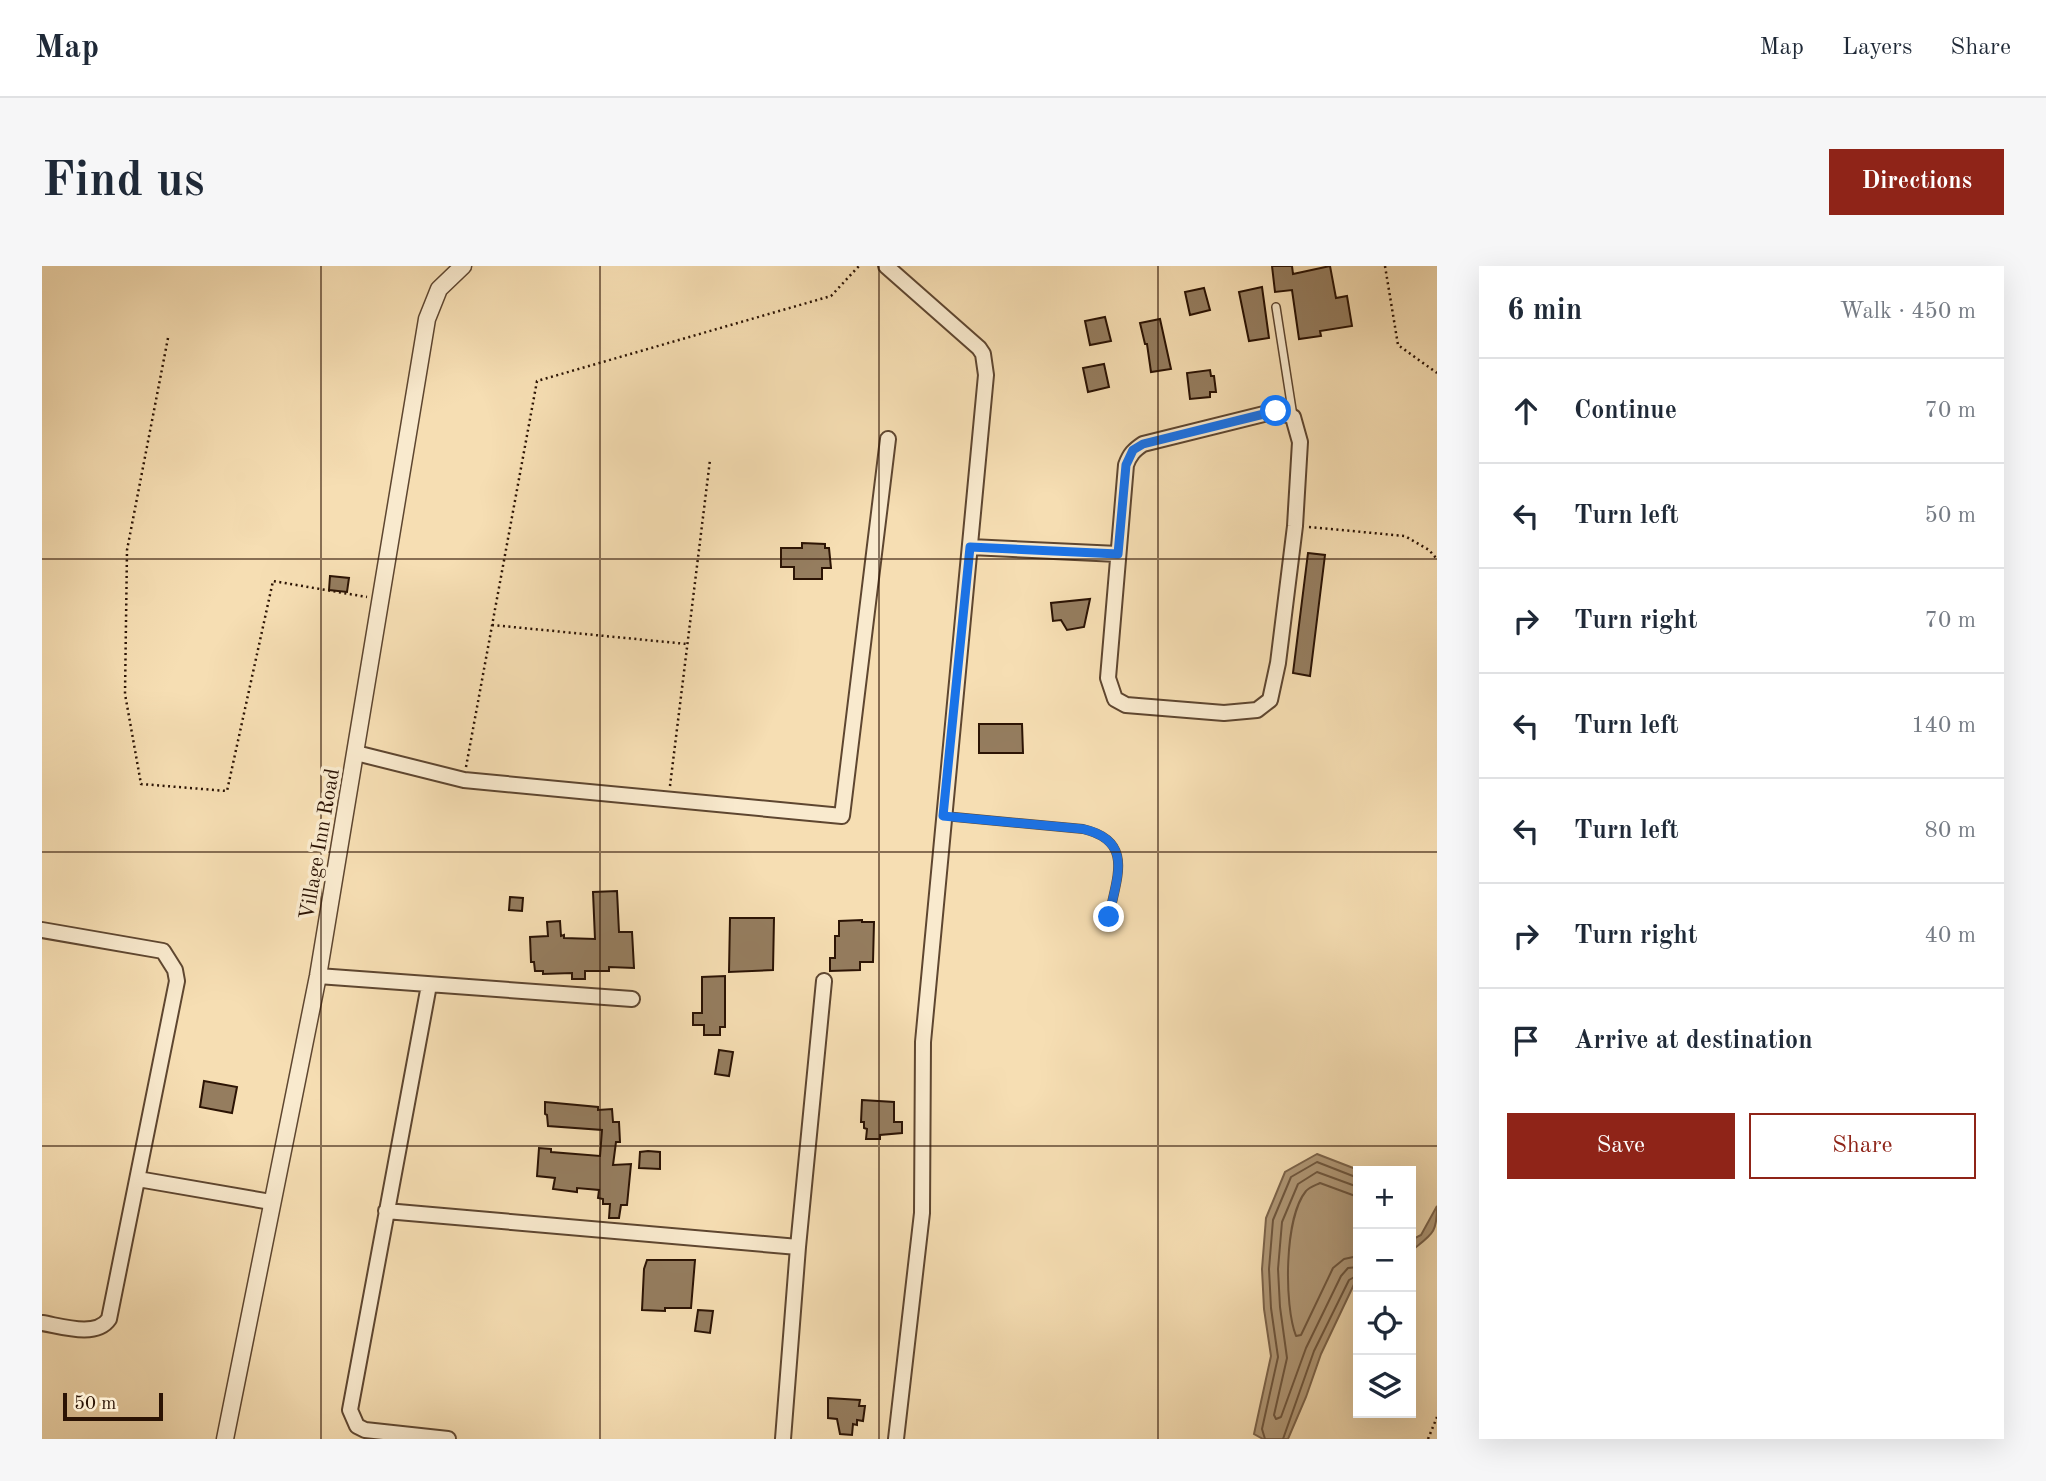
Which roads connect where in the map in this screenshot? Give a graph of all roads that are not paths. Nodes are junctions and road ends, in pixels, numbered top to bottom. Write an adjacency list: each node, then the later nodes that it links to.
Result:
1 (463, 266): 8 (street, Village Inn Road)
2 (886, 266): 6 (street)
3 (1276, 307): 4 (lane)
4 (1293, 417): 7 (street); 7 (street)
5 (888, 439): 8 (street)
6 (970, 547): 7 (street); 9 (street)
7 (1118, 554)
8 (356, 753): 12 (street, Village Inn Road)
9 (943, 816): 10 (lane); 24 (street)
10 (1109, 917)
11 (42, 930): 16 (street)
12 (318, 976): 14 (street); 17 (street, Village Inn Road)
13 (824, 981): 19 (street)
14 (429, 985): 15 (street); 18 (street)
15 (632, 999)
16 (138, 1179): 17 (street); 20 (street)
17 (271, 1202): 21 (street, Village Inn Road)
18 (386, 1211): 19 (street); 22 (street)
19 (798, 1247): 23 (street)
20 (42, 1323)
21 (225, 1439)
22 (448, 1439)
23 (783, 1439)
24 (896, 1439)

